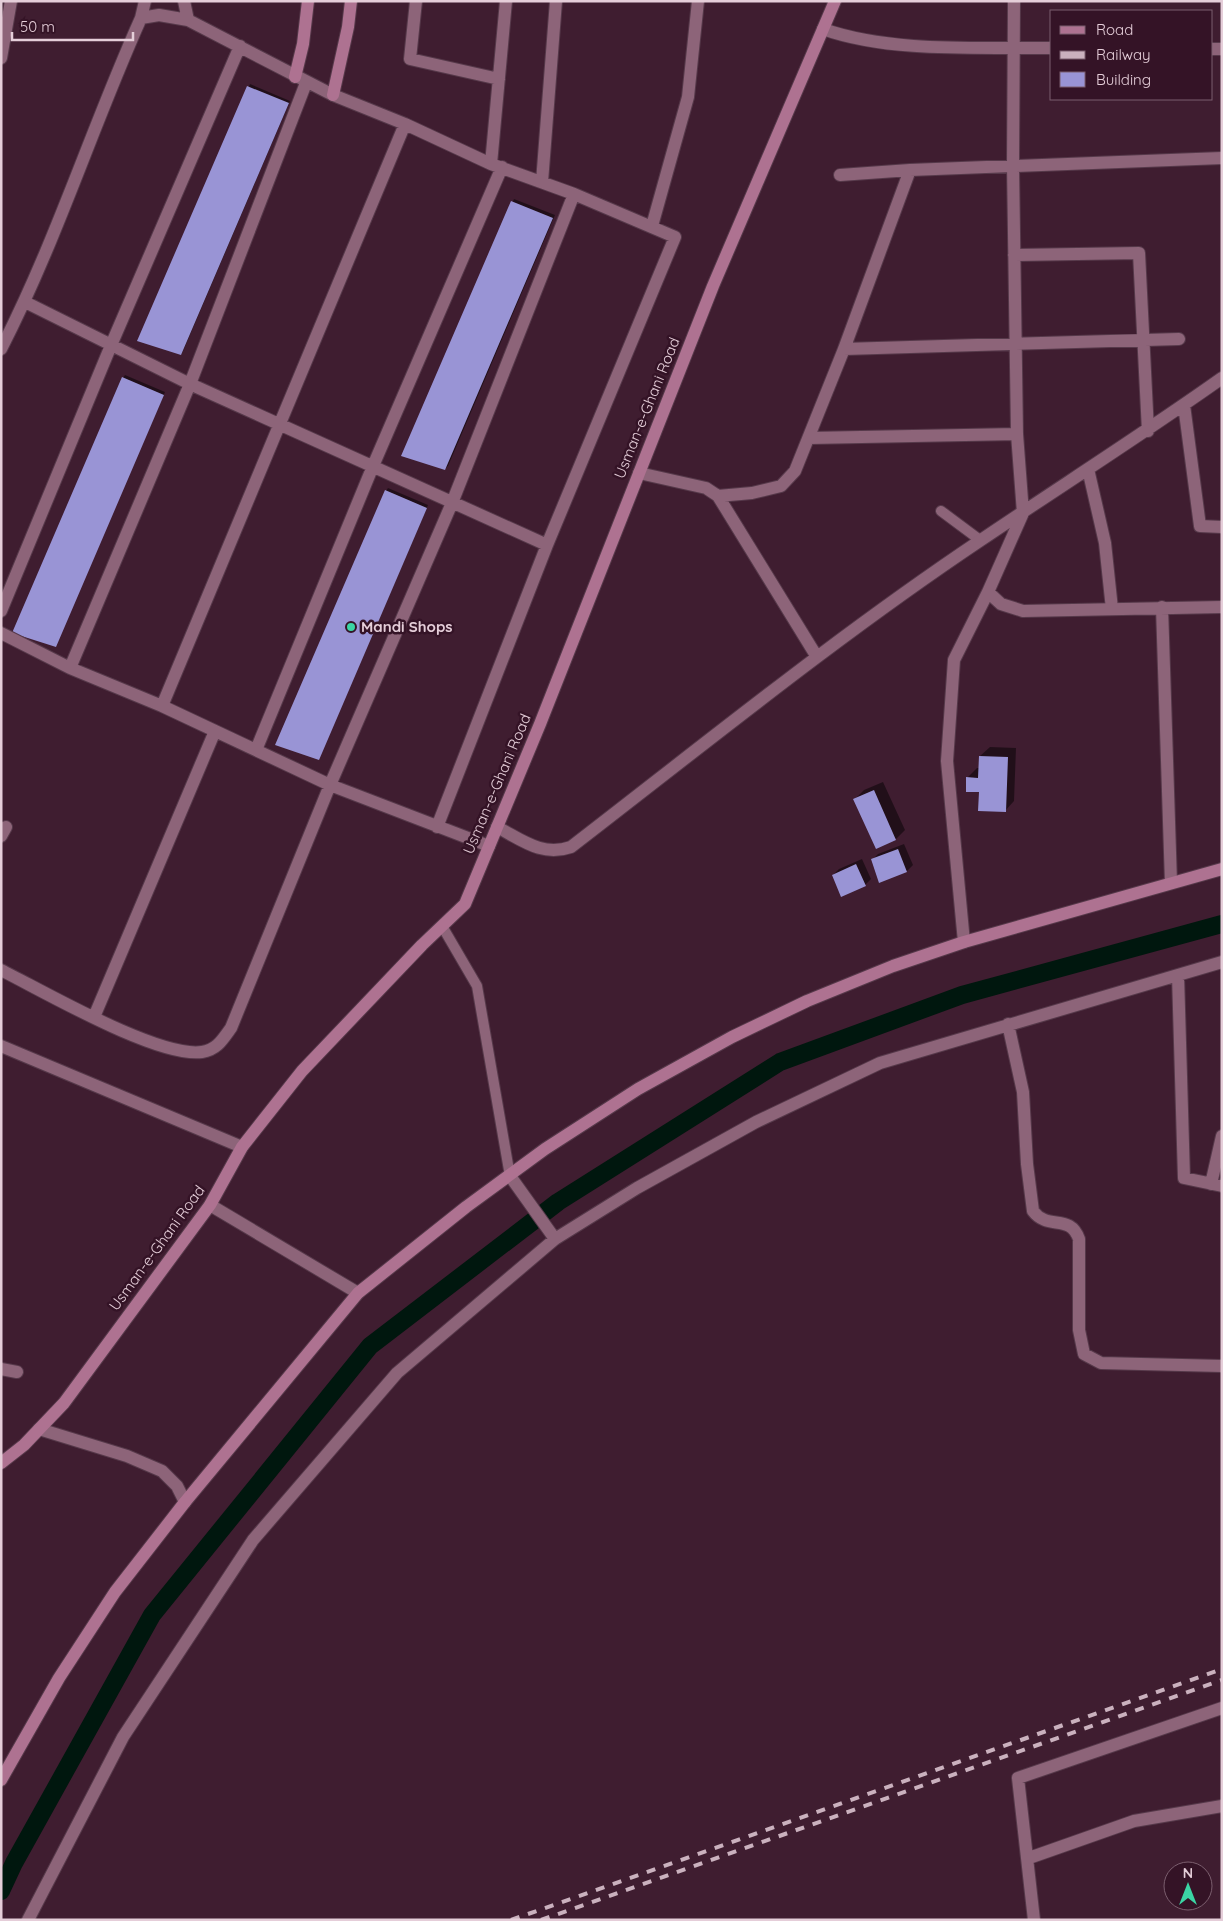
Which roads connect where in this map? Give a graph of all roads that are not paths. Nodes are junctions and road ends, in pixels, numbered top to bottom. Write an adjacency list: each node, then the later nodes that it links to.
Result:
1 (11, 1): 18 (street)
2 (145, 1): 12 (street)
3 (184, 1): 13 (street)
4 (308, 1): 20 (street)
5 (351, 1): 21 (street)
6 (416, 1): 19 (street)
7 (506, 1): 19 (street)
8 (556, 1): 28 (street)
9 (698, 1): 30 (street)
10 (835, 1): 14 (street, Usman-e-Ghani Road)
11 (1014, 1): 16 (street)
12 (141, 18): 13 (street); 32 (street)
13 (188, 20): 15 (street)
14 (823, 29): 16 (street); 48 (street, Usman-e-Ghani Road)
15 (240, 46): 20 (street); 35 (street)
16 (1013, 47): 17 (street); 25 (street)
17 (1050, 48)
18 (1, 58)
19 (498, 79): 24 (street)
20 (300, 80): 21 (street); 40 (street)
21 (333, 95): 22 (street)
22 (405, 124): 24 (street); 42 (street)
23 (1222, 158): 25 (street)
24 (497, 166): 28 (street); 46 (street)
25 (1013, 166): 26 (street); 31 (street)
26 (910, 170): 27 (street); 38 (street)
27 (840, 175)
28 (542, 182): 29 (street)
29 (574, 194): 30 (street); 50 (street)
30 (652, 226): 55 (street)
31 (1014, 255): 34 (street); 36 (street)
32 (25, 302): 35 (street); 37 (street)
33 (1179, 339): 34 (street)
34 (1143, 341): 36 (street); 43 (street)
35 (112, 343): 40 (street); 60 (street)
36 (1016, 346): 38 (street); 44 (street)
37 (1, 348)
38 (844, 349): 45 (street)
39 (1222, 378): 41 (street)
40 (190, 384): 42 (street); 63 (street)
41 (1184, 405): 43 (street); 53 (street)
42 (282, 424): 46 (street); 64 (street)
43 (1148, 431): 47 (street)
44 (1017, 434): 45 (street); 52 (street)
45 (809, 438): 49 (street)
46 (372, 466): 50 (street); 66 (street)
47 (1088, 469): 52 (street); 59 (street)
48 (639, 473): 49 (street); 69 (street, Usman-e-Ghani Road)
49 (718, 496): 62 (street)
50 (452, 503): 55 (street); 67 (street)
51 (941, 511): 54 (lane)
52 (1023, 513): 54 (street); 56 (street)
53 (1222, 527)
54 (980, 540): 62 (street)
55 (547, 544): 68 (street)
56 (988, 592): 59 (street); 74 (street)
57 (1162, 607): 58 (street); 59 (street); 72 (street)
58 (1222, 607)
59 (1112, 609)
60 (1, 611)
61 (1, 633): 63 (street)
62 (817, 657): 69 (street)
63 (70, 668): 64 (street)
64 (162, 706): 65 (street)
65 (216, 731): 66 (street); 78 (street)
66 (256, 750): 67 (street)
67 (330, 785): 68 (street); 78 (street)
68 (437, 827): 70 (street)
69 (497, 827): 70 (street, Usman-e-Ghani Road)
70 (489, 846): 73 (street, Usman-e-Ghani Road)
71 (1222, 869): 72 (street)
72 (1171, 884): 74 (street)
73 (442, 926): 82 (street, Usman-e-Ghani Road); 83 (lane)
74 (964, 942): 83 (street)
75 (1222, 962): 77 (street)
76 (1, 970): 78 (street)
77 (1178, 975): 79 (street); 84 (street)
78 (94, 1018)
79 (1008, 1024): 86 (street); 88 (street)
80 (1, 1046): 82 (street)
81 (1222, 1136): 84 (street)
82 (242, 1147): 85 (street, Usman-e-Ghani Road)
83 (510, 1176): 86 (street); 87 (street)
84 (1216, 1185)
85 (210, 1205): 87 (street); 91 (street, Usman-e-Ghani Road)
86 (553, 1236): 98 (street)
87 (358, 1293): 93 (street)
88 (1222, 1366)
89 (1, 1369): 90 (street)
90 (18, 1372)
91 (39, 1429): 92 (street, Usman-e-Ghani Road); 93 (street)
92 (1, 1463)
93 (185, 1502): 95 (street)
94 (1222, 1708): 97 (street)
95 (1, 1780)
96 (1222, 1806): 97 (street)
97 (1028, 1858): 99 (street)
98 (28, 1920)
99 (1034, 1920)

